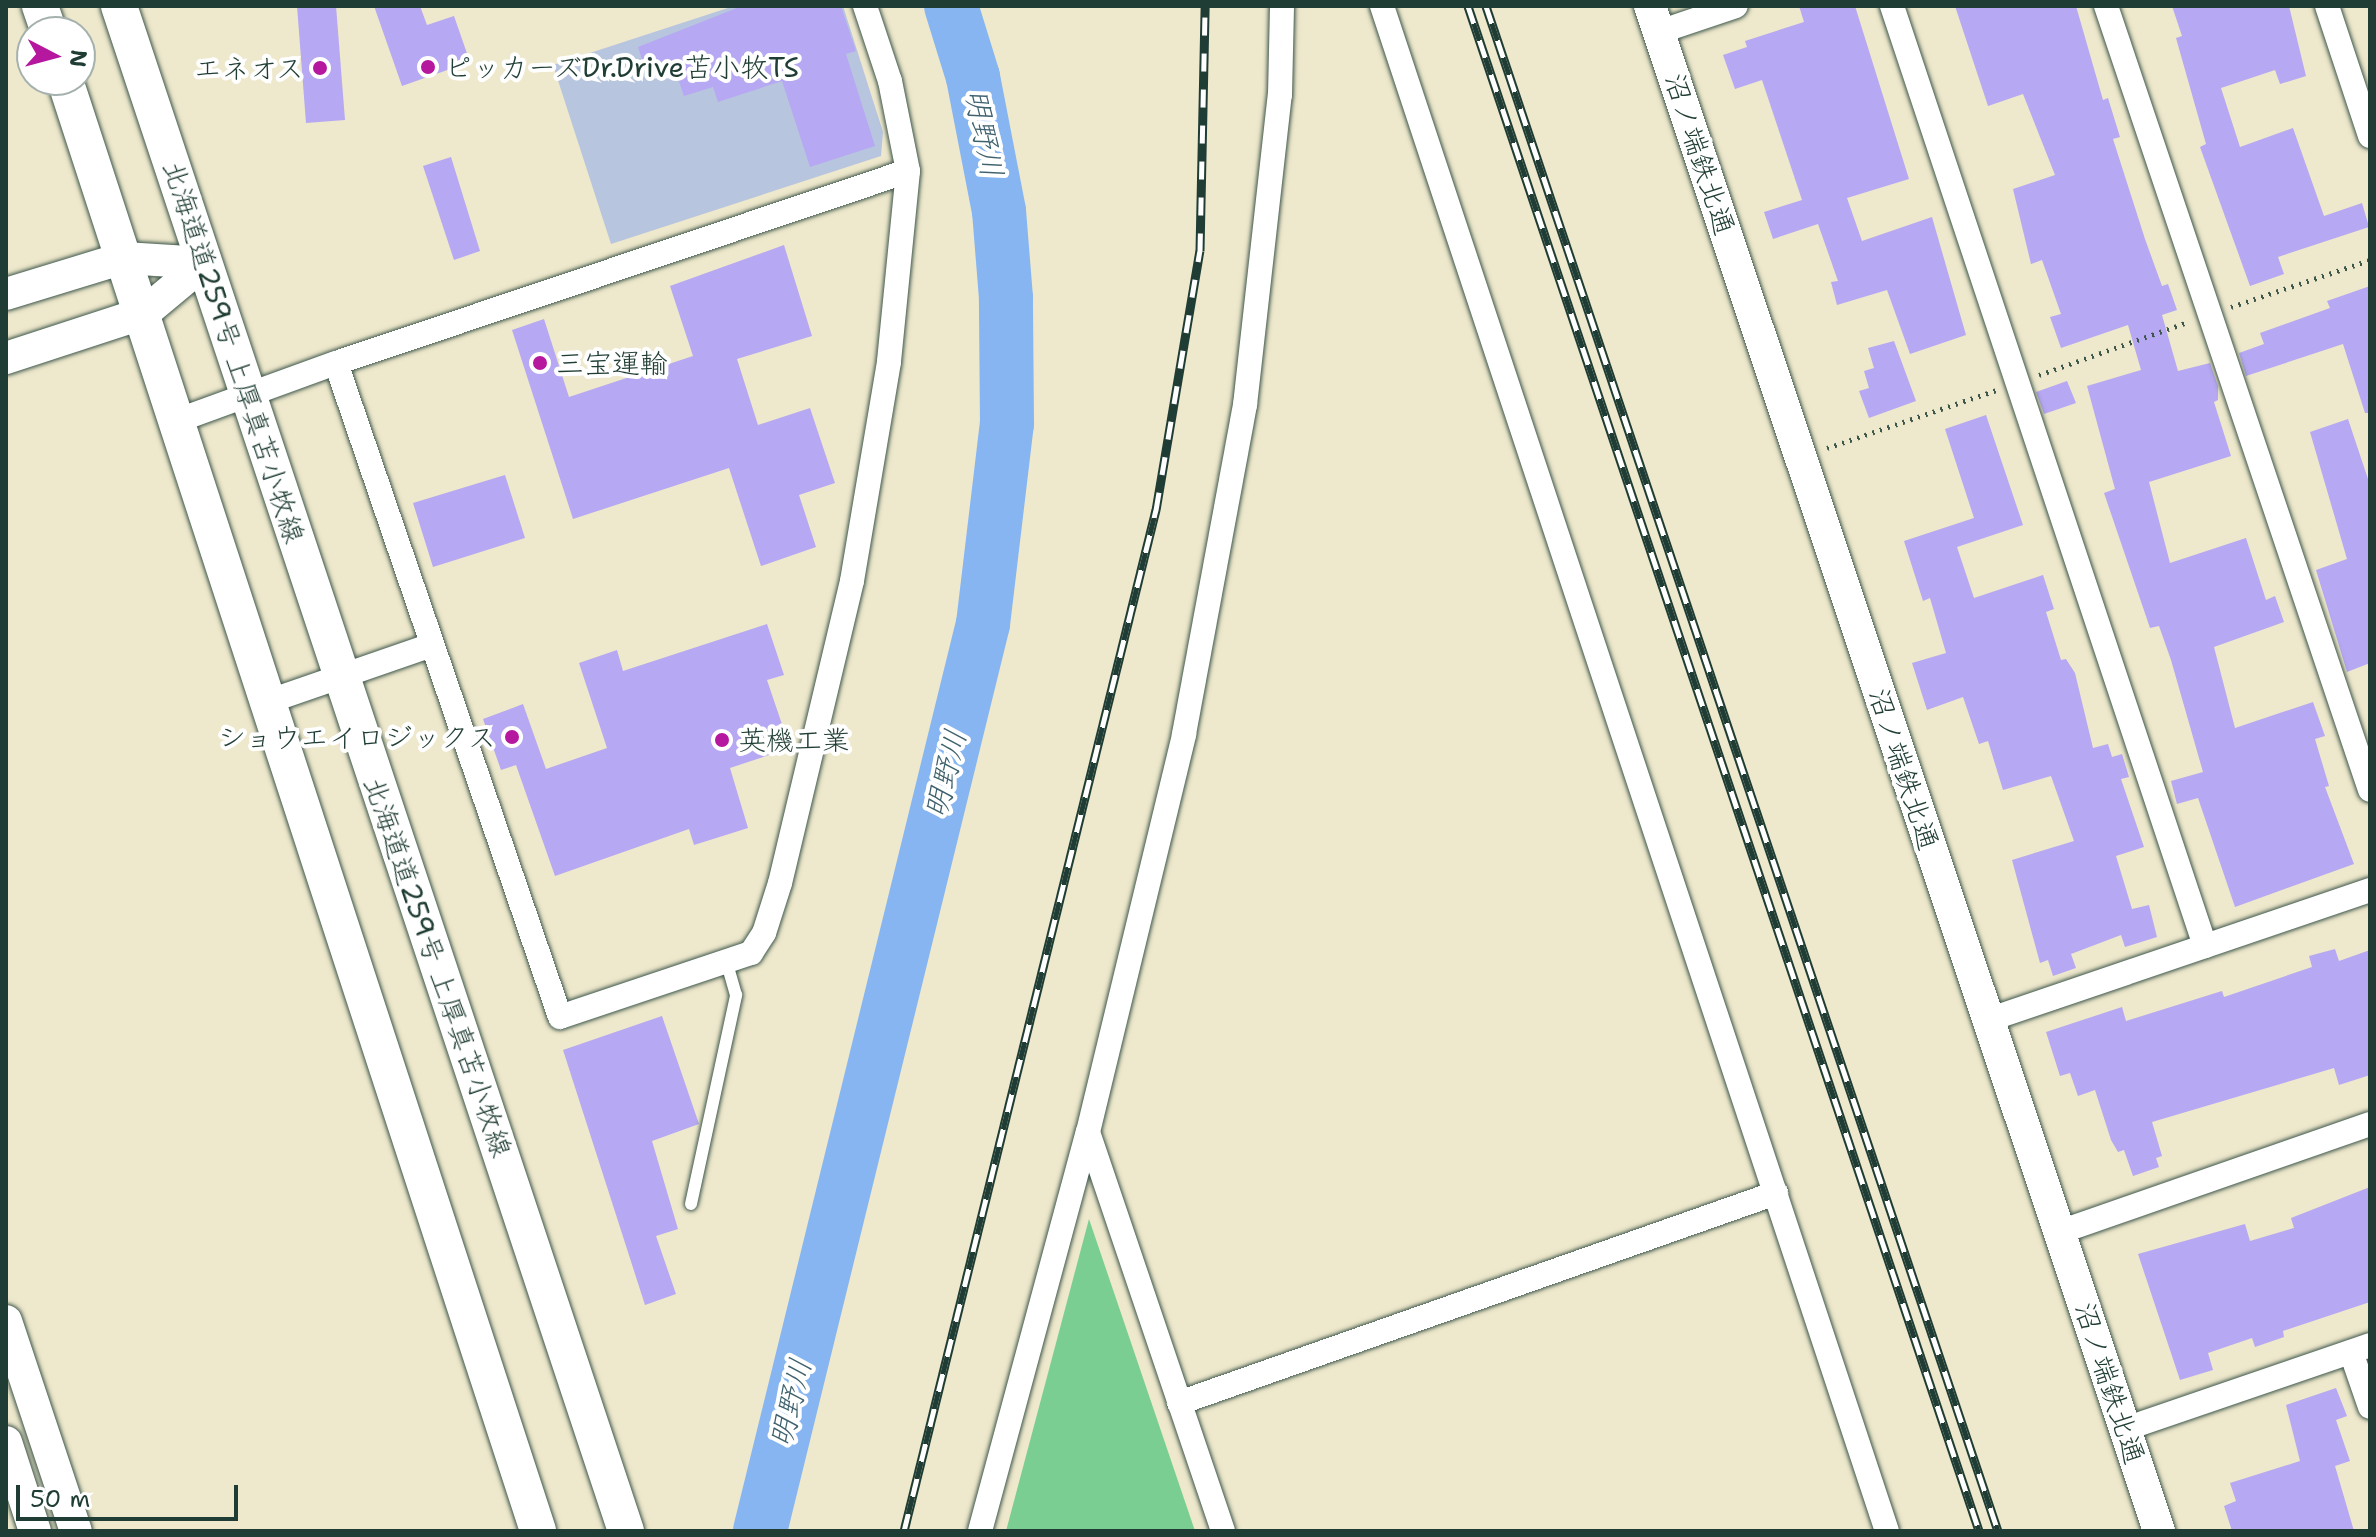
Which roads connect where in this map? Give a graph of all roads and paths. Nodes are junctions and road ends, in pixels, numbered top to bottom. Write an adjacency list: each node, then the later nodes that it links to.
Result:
1 (119, 6): 15 (main road, 北海道道259号 上厚真苫小牧線)
2 (865, 6): 12 (street)
3 (1282, 6): 36 (street)
4 (1382, 6): 37 (street)
5 (1736, 6): 9 (street)
6 (1892, 6): 21 (street)
7 (2106, 6): 18 (street)
8 (2327, 6): 11 (street)
9 (1655, 19): 34 (street, 沼ノ端鉄北通)
10 (70, 96): 13 (main road)
11 (2370, 136)
12 (908, 171): 20 (street); 33 (street)
13 (124, 258): 15 (street); 16 (street); 17 (main road)
14 (2370, 260): 18 (path)
15 (204, 263): 17 (street); 22 (main road, 北海道道259号 上厚真苫小牧線)
16 (6, 294)
17 (144, 313): 19 (street); 23 (main road)
18 (2210, 314): 21 (path); 30 (street)
19 (6, 358)
20 (336, 363): 22 (street); 27 (street)
21 (2017, 383): 25 (path); 32 (street)
22 (250, 397): 23 (street); 28 (main road, 北海道道259号 上厚真苫小牧線)
23 (179, 420): 29 (main road)
24 (1821, 434): 25 (path)
25 (1826, 448): 26 (path)
26 (1831, 463)
27 (432, 645): 28 (street); 33 (street)
28 (341, 676): 29 (street); 49 (main road, 北海道道259号 上厚真苫小牧線)
29 (270, 701): 48 (main road)
30 (2370, 790)
31 (2370, 890): 32 (street)
32 (2205, 946): 34 (street)
33 (726, 961): 38 (lane)
34 (1988, 1020): 39 (street, 沼ノ端鉄北通)
35 (2370, 1124): 39 (street)
36 (1088, 1132): 42 (street); 50 (street)
37 (1776, 1193): 42 (street); 52 (street)
38 (691, 1204)
39 (2060, 1232): 44 (street, 沼ノ端鉄北通)
40 (6, 1321): 47 (street)
41 (2361, 1348): 43 (street); 44 (street)
42 (1179, 1403): 51 (street)
43 (2370, 1407)
44 (2125, 1429): 53 (street, 沼ノ端鉄北通)
45 (6, 1442): 46 (street)
46 (35, 1531)
47 (76, 1531)
48 (538, 1531)
49 (626, 1531)
50 (980, 1531)
51 (1223, 1531)
52 (1887, 1531)
53 (2159, 1531)

